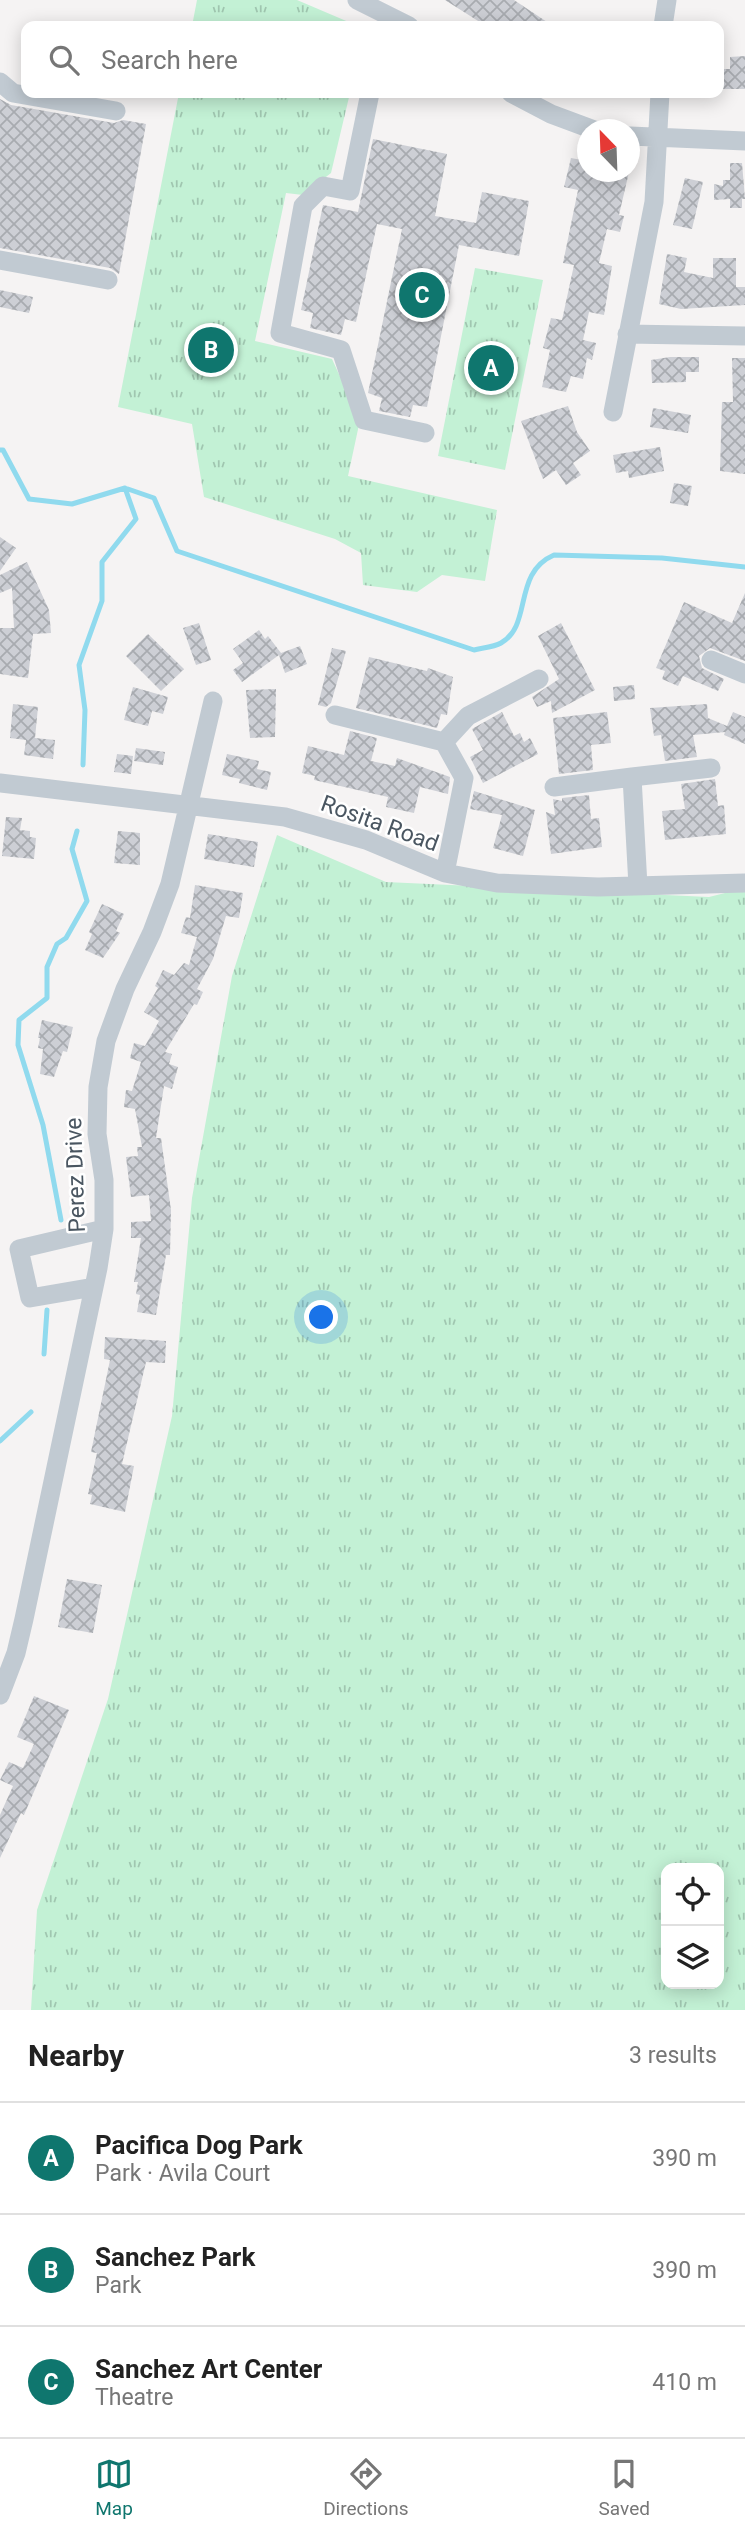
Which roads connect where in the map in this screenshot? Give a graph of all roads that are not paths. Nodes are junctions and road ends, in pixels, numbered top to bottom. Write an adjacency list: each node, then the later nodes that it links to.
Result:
1 (357, 0): 3 (street)
2 (667, 0): 4 (street)
3 (386, 20)
4 (664, 21)
5 (0, 82): 6 (street)
6 (21, 94)
7 (42, 98): 11 (street)
8 (369, 98): 21 (street)
9 (521, 98): 12 (street)
10 (660, 98): 14 (street)
11 (116, 111)
12 (577, 124)
13 (640, 137): 14 (street)
14 (659, 138): 15 (street); 18 (street)
15 (745, 141)
16 (0, 260): 17 (street)
17 (108, 280)
18 (627, 334): 19 (street); 20 (street)
19 (745, 336)
20 (613, 412)
21 (425, 433)
22 (711, 660): 23 (street)
23 (745, 674)
24 (539, 679): 27 (street)
25 (213, 701): 32 (street, Perez Drive)
26 (335, 715): 27 (street)
27 (444, 742): 33 (street)
28 (711, 768): 29 (street)
29 (632, 777): 31 (street); 35 (street)
30 (0, 783): 32 (street, Rosita Road)
31 (554, 787)
32 (191, 804): 33 (street, Rosita Road); 36 (street, Perez Drive)
33 (445, 873): 35 (street, Rosita Road)
34 (745, 883): 35 (street, Rosita Road)
35 (638, 886)
36 (104, 1229): 37 (street, Perez Drive); 37 (street)
37 (94, 1287): 38 (street, Perez Drive)
38 (0, 1695)

